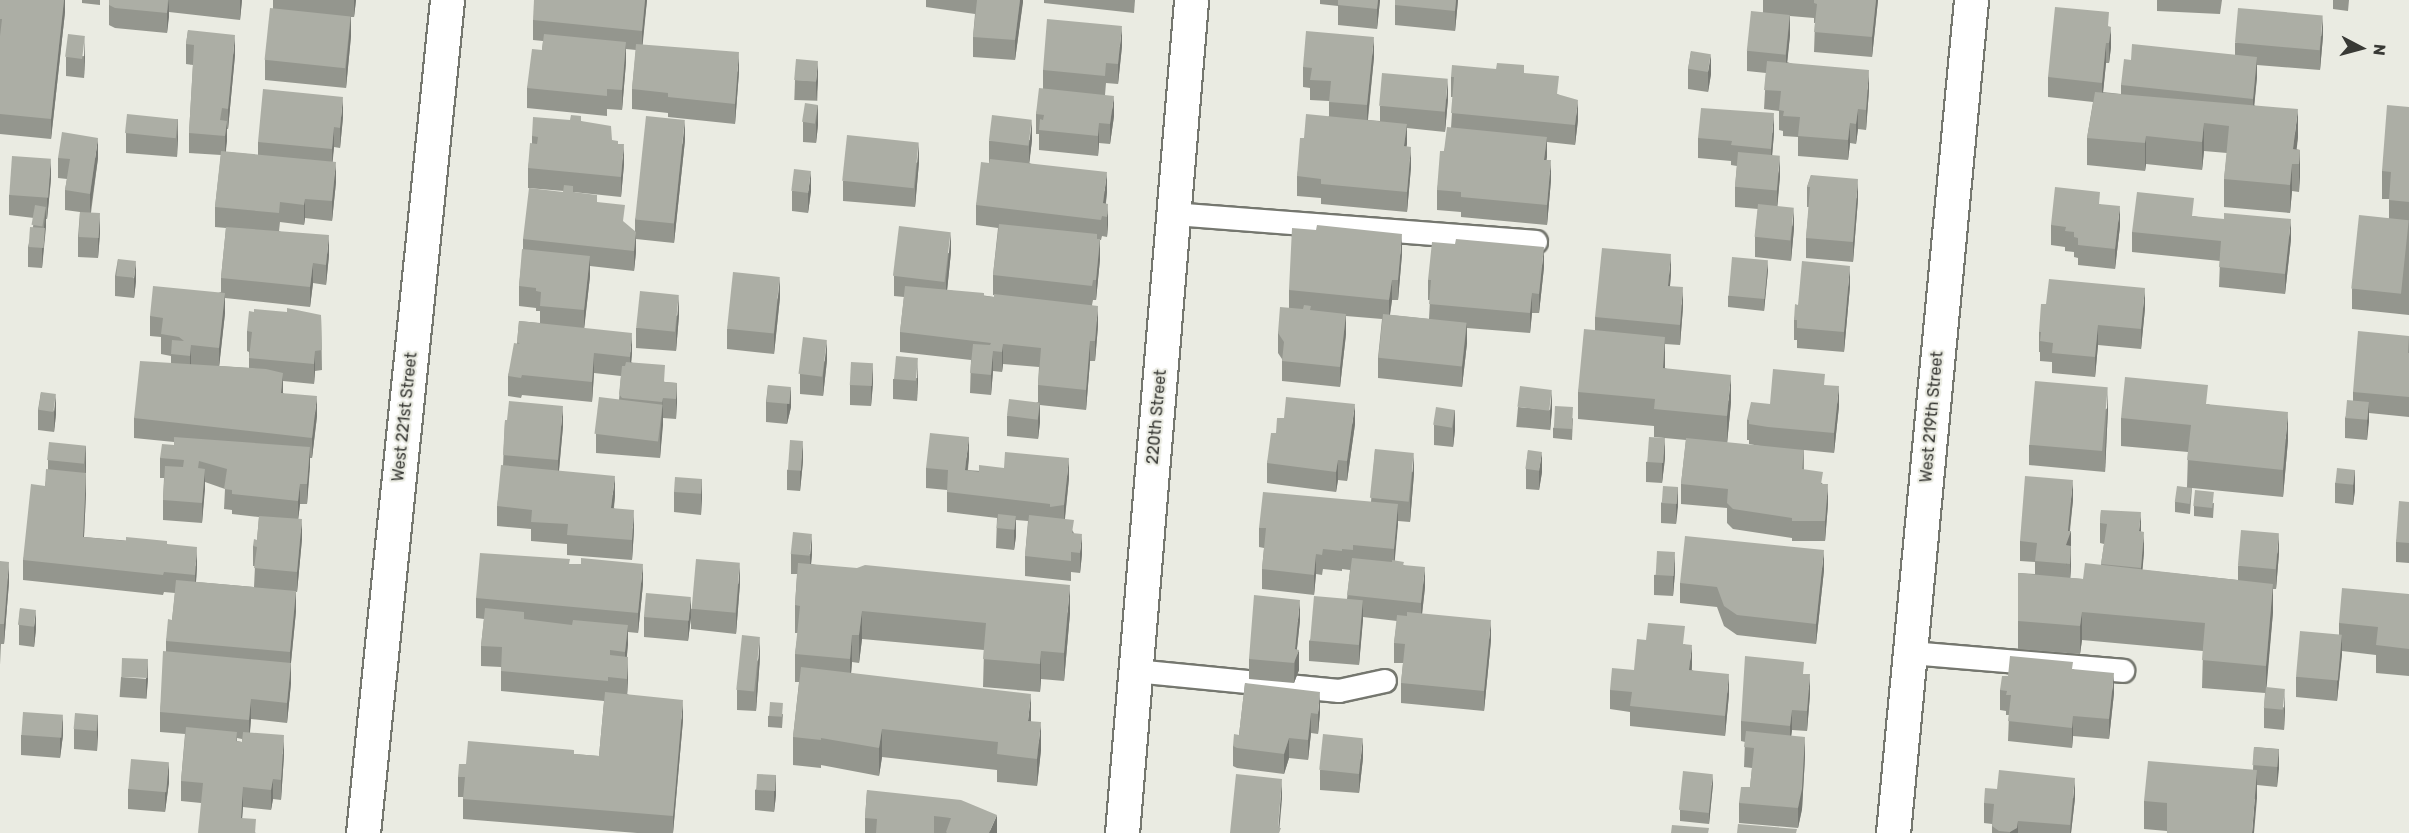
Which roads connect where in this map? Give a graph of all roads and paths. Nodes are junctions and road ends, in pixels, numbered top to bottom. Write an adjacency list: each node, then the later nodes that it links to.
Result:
1 (447, 0): 10 (street, West 221st Street)
2 (1191, 0): 4 (street, 220th Street)
3 (1971, 0): 6 (street, West 219th Street)
4 (1173, 214): 5 (lane); 7 (street, 220th Street)
5 (1536, 242)
6 (1910, 653): 8 (lane); 12 (street, West 219th Street)
7 (1135, 671): 9 (lane); 11 (street, 220th Street)
8 (2123, 671)
9 (1385, 681)
10 (363, 833)
11 (1122, 833)
12 (1893, 833)

